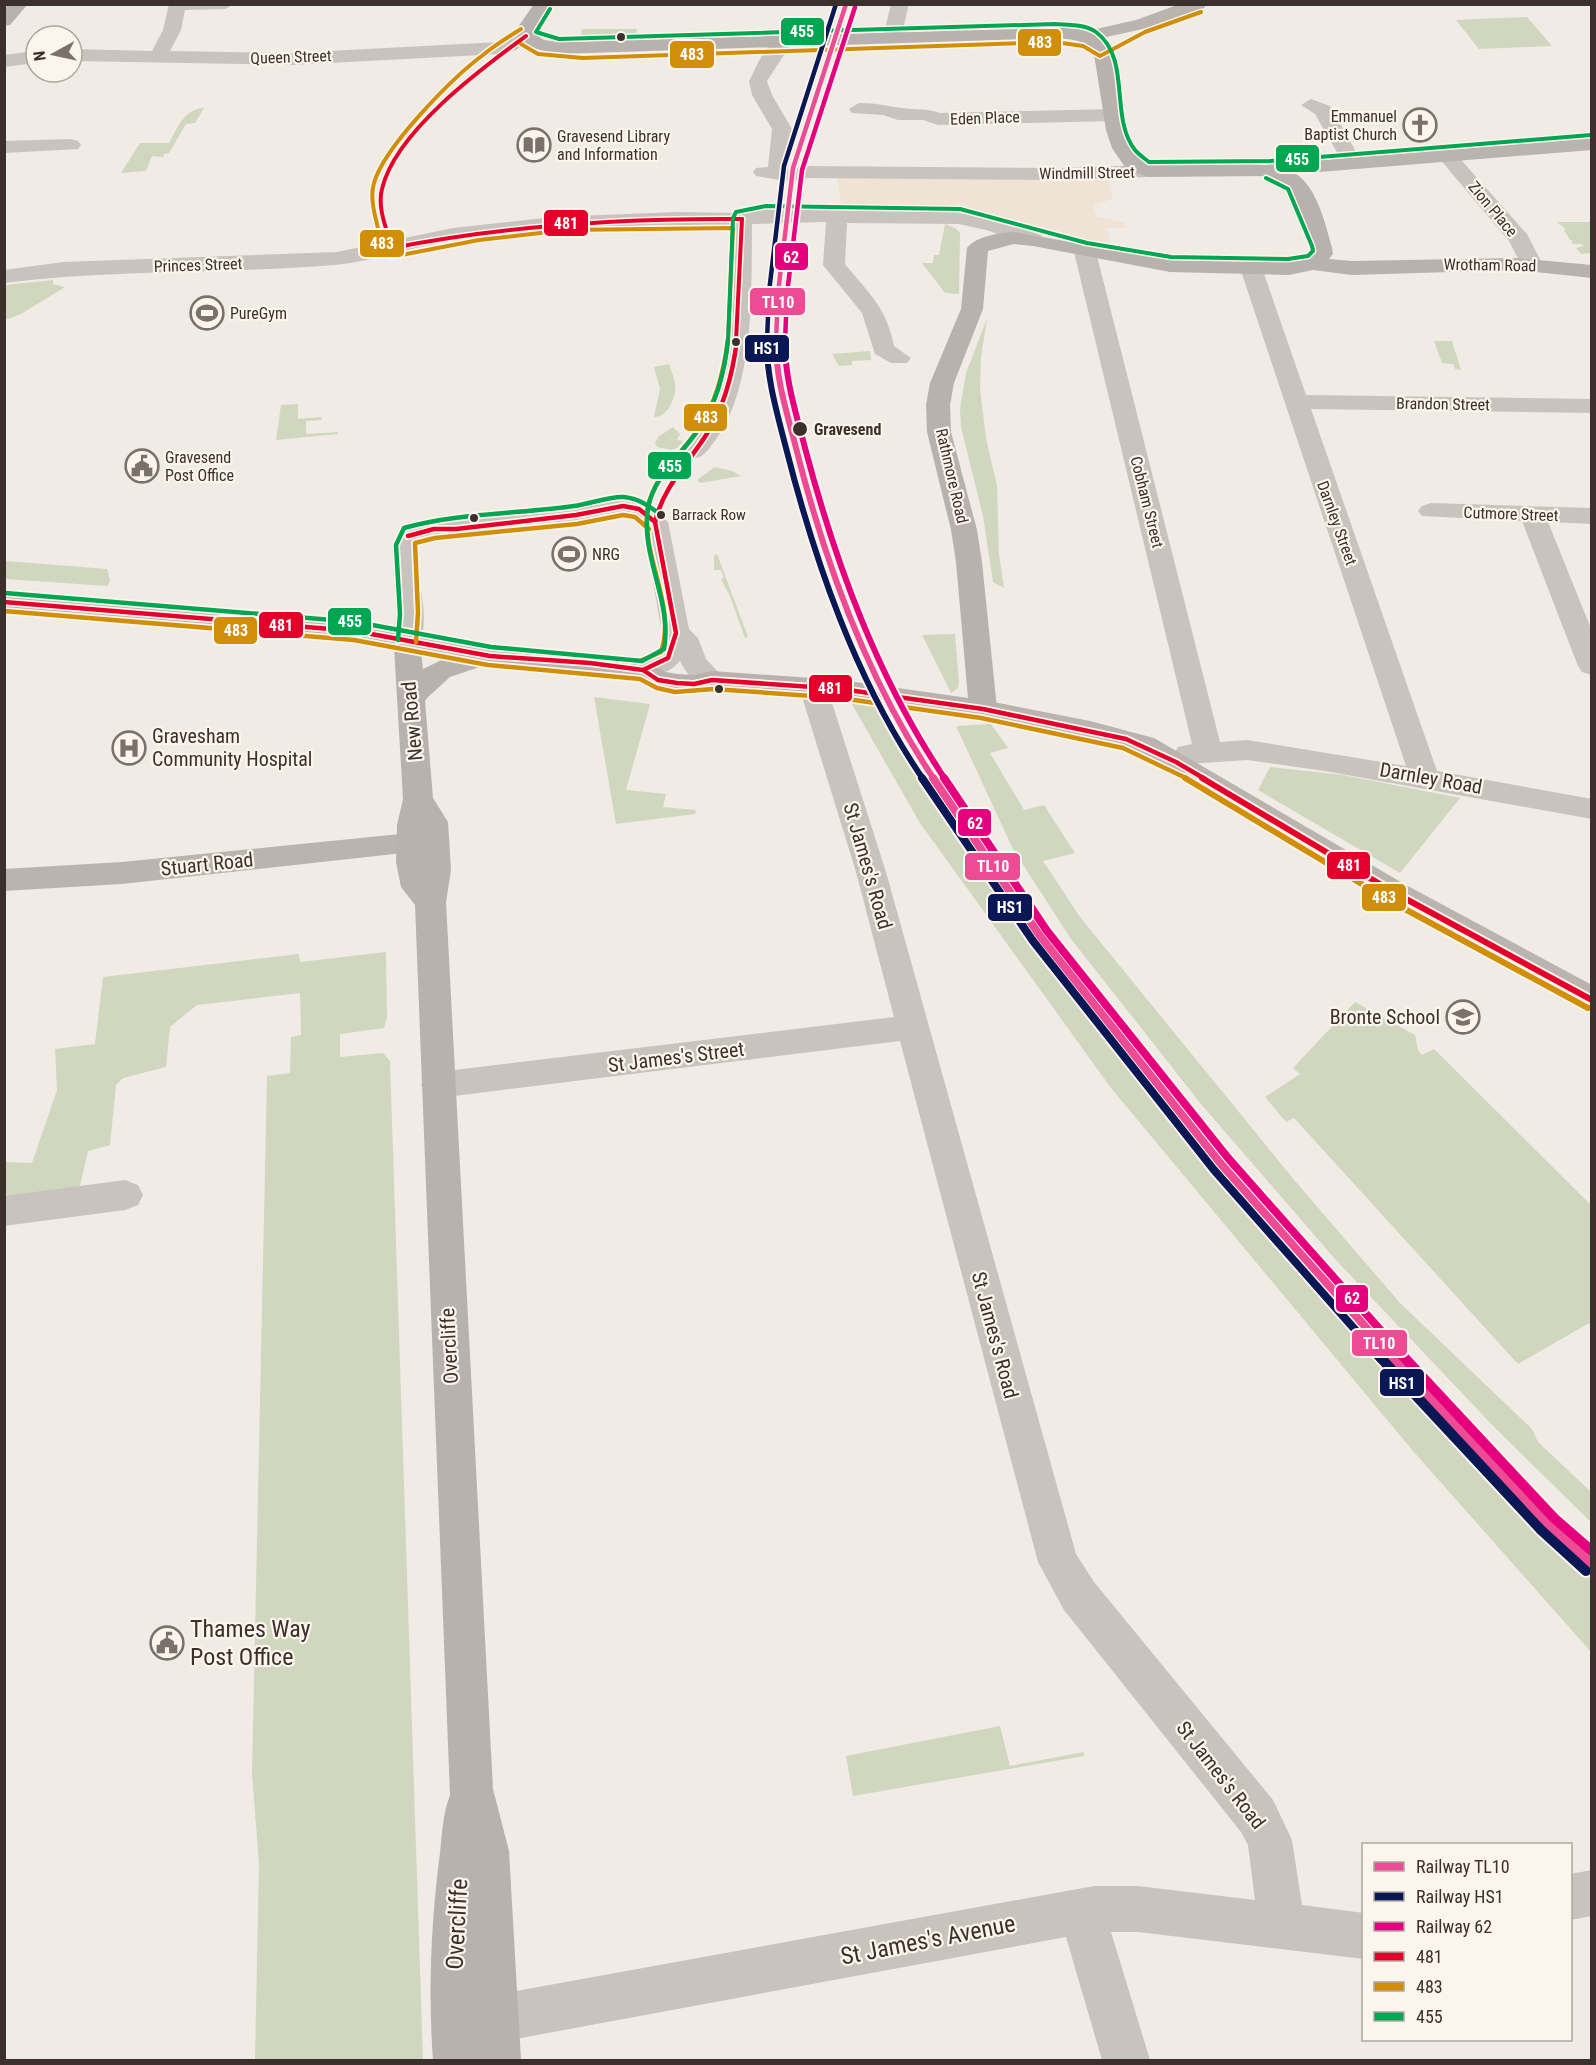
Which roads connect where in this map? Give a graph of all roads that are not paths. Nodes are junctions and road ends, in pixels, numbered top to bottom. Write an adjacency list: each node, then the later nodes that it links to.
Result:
1 (18, 4): 7 (main road)
2 (225, 4): 6 (street)
3 (543, 4): 9 (main road)
4 (900, 4): 8 (street)
5 (1198, 4): 11 (street)
6 (178, 5): 13 (street)
7 (4, 21)
8 (892, 37): 10 (main road); 11 (main road)
9 (518, 41): 10 (main road); 13 (street, Queen Street)
10 (784, 41): 26 (street)
11 (1092, 42): 18 (main road)
12 (84, 55): 13 (street, Queen Street)
13 (158, 57)
14 (24, 58): 15 (street)
15 (4, 61)
16 (1311, 105): 23 (street)
17 (859, 109): 18 (street, Eden Place)
18 (1114, 115): 25 (main road)
19 (1592, 144): 22 (street, Windmill Street)
20 (71, 145): 21 (street)
21 (4, 147)
22 (1448, 157): 23 (street, Windmill Street); 36 (street, Zion Place)
23 (1353, 164): 24 (street, Windmill Street)
24 (1270, 170): 25 (main road, Windmill Street); 32 (main road)
25 (1147, 171): 26 (street, Windmill Street)
26 (777, 173): 27 (street)
27 (783, 215): 28 (street, Wrotham Road); 30 (street, Wrotham Road)
28 (832, 216): 29 (street, Wrotham Road); 41 (street)
29 (959, 218): 31 (street, Wrotham Road); 33 (street)
30 (742, 219): 40 (street, Princes Street); 44 (street)
31 (1033, 240): 33 (main road); 34 (main road, Wrotham Road)
32 (1321, 244): 35 (main road); 37 (main road, Wrotham Road)
33 (978, 249): 57 (main road, Rathmore Road)
34 (1085, 252): 38 (main road, Wrotham Road); 58 (street, Cobham Street)
35 (1313, 264): 37 (main road, Wrotham Road); 38 (main road, Wrotham Road)
36 (1532, 265): 37 (main road, Wrotham Road); 39 (main road, Wrotham Road)
37 (1388, 266)
38 (1251, 268): 42 (street, Darnley Street)
39 (1592, 272)
40 (4, 277)
41 (899, 358)
42 (1294, 402): 43 (street, Brandon Street); 61 (street, Darnley Street)
43 (1592, 406)
44 (694, 452)
45 (1431, 511): 46 (street, Cutmore Street)
46 (1532, 515): 47 (street, Cutmore Street); 52 (street)
47 (1592, 516)
48 (4, 602): 50 (main road)
49 (676, 633): 50 (street, New Road); 53 (street); 54 (street)
50 (407, 641): 51 (main road); 56 (main road, New Road)
51 (490, 656): 53 (main road); 56 (main road)
52 (1590, 656)
53 (643, 670): 54 (main road)
54 (712, 680): 55 (main road)
55 (813, 687): 57 (main road); 69 (street, St James's Road)
56 (410, 703): 63 (main road, New Road)
57 (983, 709): 60 (street)
58 (1208, 751): 59 (street, Darnley Road); 60 (street, Darnley Road)
59 (1269, 754): 61 (street, Darnley Road); 62 (street, Darnley Road)
60 (1176, 762): 62 (street)
61 (1424, 777): 64 (street, Darnley Road)
62 (1212, 783): 68 (street)
63 (418, 799): 65 (main road, New Road); 67 (main road, New Road)
64 (1592, 809)
65 (410, 844): 66 (street, Stuart Road); 67 (main road, Overcliffe)
66 (4, 880)
67 (427, 886): 70 (main road, Overcliffe)
68 (1592, 999)
69 (914, 1027): 70 (street, St James's Street); 77 (street, St James's Road)
70 (438, 1085): 73 (main road, Overcliffe)
71 (125, 1195): 72 (street)
72 (4, 1211)
73 (471, 1789): 79 (main road, Overcliffe); 80 (main road, Overcliffe)
74 (1592, 1893): 75 (street)
75 (1572, 1897)
76 (1081, 1911): 77 (street, St James's Avenue); 79 (street, St James's Avenue); 81 (street)
77 (1282, 1927): 78 (street, St James's Avenue)
78 (1362, 1936)
79 (490, 2047)
80 (457, 2061)
81 (1126, 2061)

